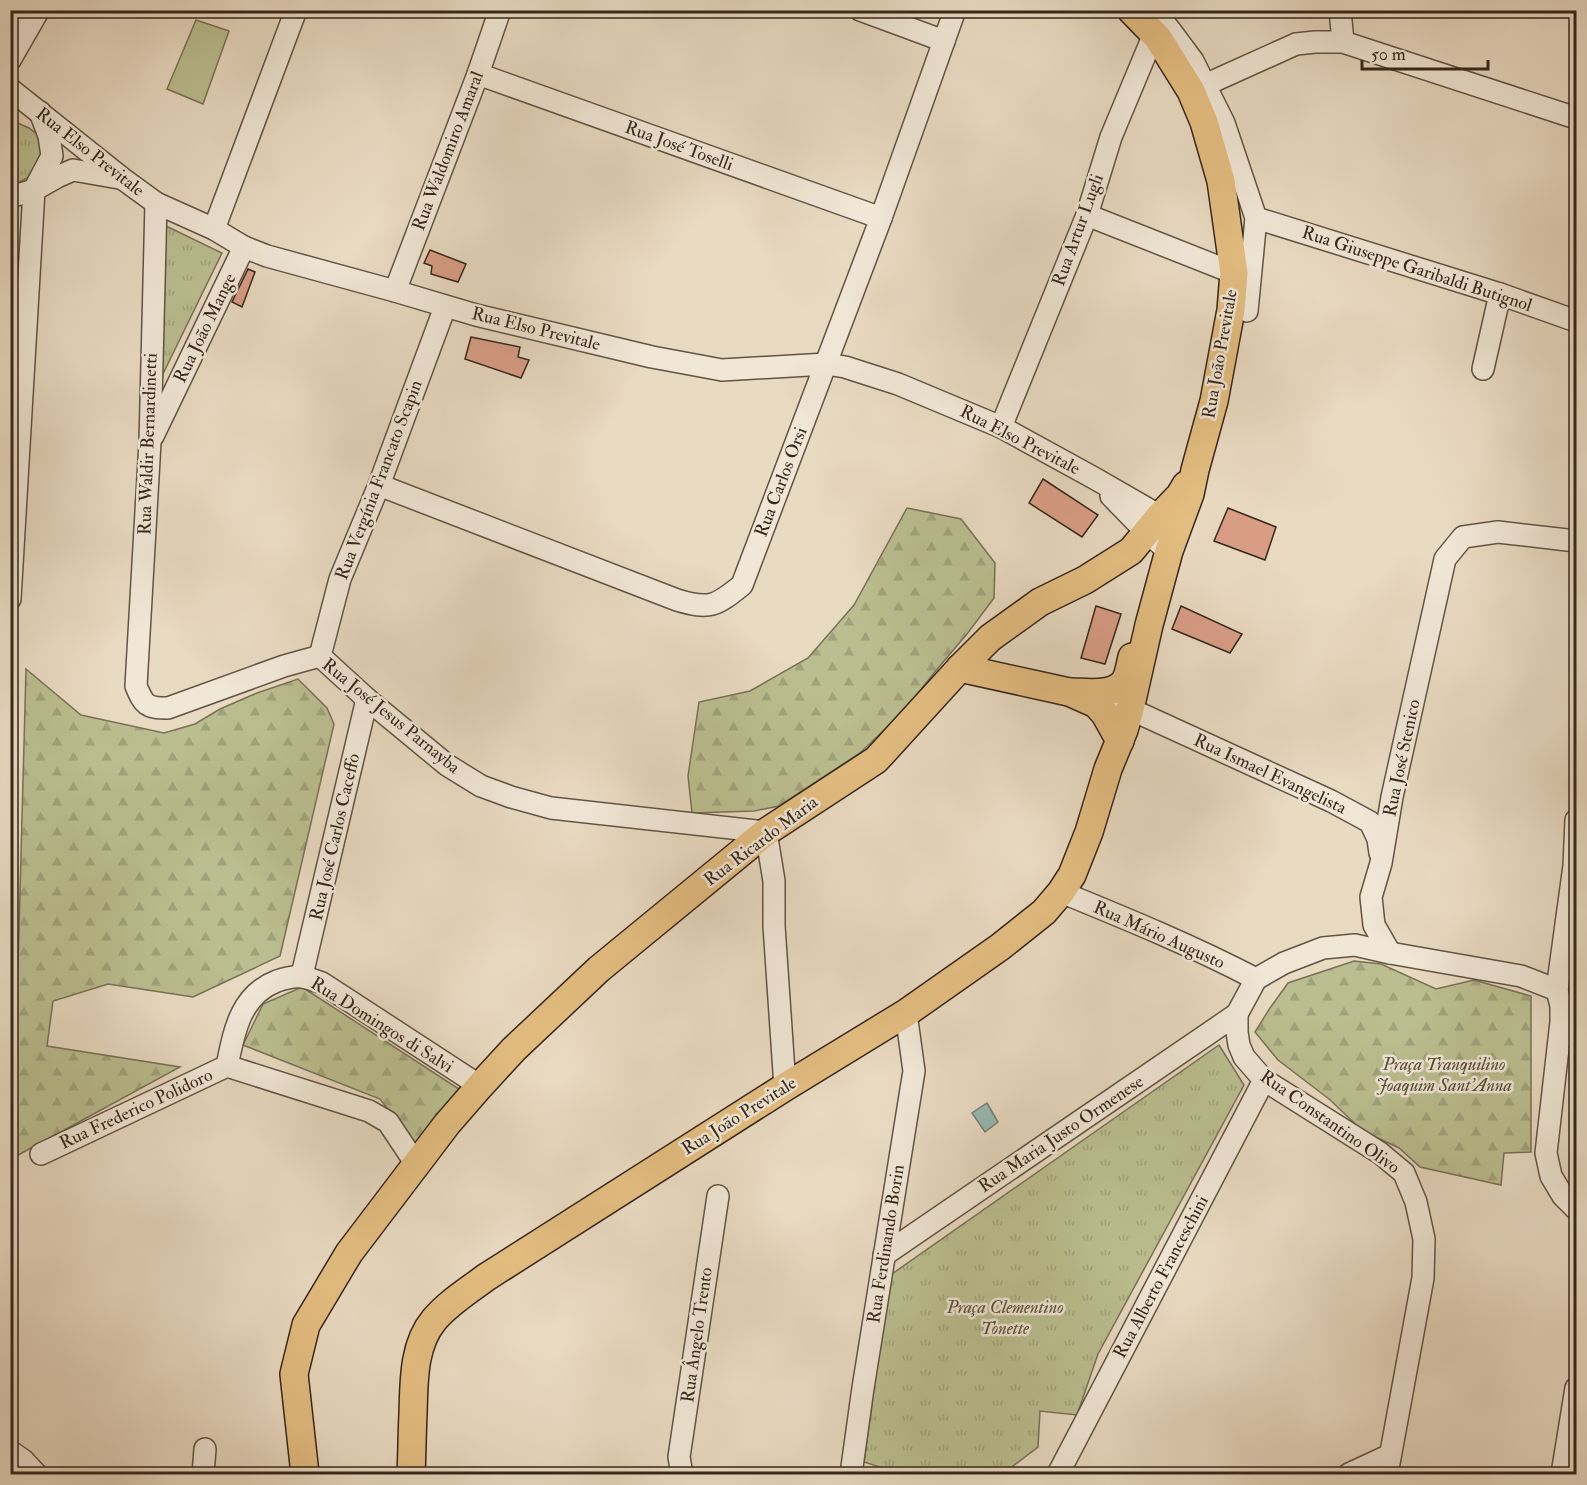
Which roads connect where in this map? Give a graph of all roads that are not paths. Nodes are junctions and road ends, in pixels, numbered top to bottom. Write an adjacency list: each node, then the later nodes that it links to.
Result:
1 (296, 10): 26 (street)
2 (500, 10): 13 (street, Rua Waldomiro Amaral)
3 (860, 10): 10 (street)
4 (955, 10): 10 (street, Rua Carlos Orsi)
5 (1131, 10): 9 (main road, Rua João Previtale)
6 (1340, 10): 11 (street)
7 (27, 11): 8 (street); 12 (street)
8 (10, 18)
9 (1154, 22): 14 (street, Rua João Previtale); 23 (street, Rua Artur Lugli); 28 (main road, Rua João Previtale)
10 (944, 41): 24 (street, Rua Carlos Orsi)
11 (1343, 42): 14 (street); 18 (street)
12 (10, 60)
13 (478, 74): 24 (street, Rua José Toselli); 29 (street, Rua Waldomiro Amaral)
14 (1205, 85): 25 (street, Rua João Previtale)
15 (10, 89): 17 (street, Rua Elso Previtale)
16 (10, 107): 17 (street)
17 (39, 111): 19 (street, Rua Elso Previtale); 20 (street)
18 (1576, 118)
19 (123, 179): 20 (street); 22 (street, Rua Elso Previtale)
20 (34, 190): 21 (street); 41 (street)
21 (10, 197)
22 (156, 203): 26 (street, Rua Elso Previtale); 37 (street, Rua Waldir Bernardinetti)
23 (1087, 215): 28 (street); 36 (street, Rua Artur Lugli)
24 (881, 218): 34 (street, Rua Carlos Orsi)
25 (1256, 218): 30 (street, Rua Giuseppe Garibaldi Butignol); 32 (street, Rua João Previtale)
26 (214, 229): 27 (street, Rua Elso Previtale)
27 (244, 247): 29 (street, Rua Elso Previtale); 37 (street, Rua João Mange)
28 (1234, 273): 39 (main road, Rua João Previtale)
29 (395, 291): 31 (street, Rua Elso Previtale)
30 (1500, 294): 33 (street, Rua Giuseppe Garibaldi Butignol); 35 (street)
31 (445, 307): 34 (street, Rua Elso Previtale); 38 (street, Rua Vergínia Francato Scapin)
32 (1247, 311)
33 (1576, 321)
34 (826, 364): 36 (street, Rua Elso Previtale); 38 (street, Rua Carlos Orsi)
35 (1483, 369)
36 (1001, 427): 39 (street, Rua Elso Previtale)
37 (150, 442): 45 (street, Rua Waldir Bernardinetti)
38 (379, 485): 43 (street, Rua Vergínia Francato Scapin)
39 (1157, 536): 44 (main road, Rua Ricardo Maria); 48 (main road, Rua João Previtale); 48 (main road)
40 (1576, 541): 52 (street, Rua José Stenico)
41 (11, 592): 42 (street)
42 (10, 599)
43 (320, 656): 45 (street, Rua José Jesus Parnayba); 47 (street, Rua José Jesus Parnayba)
44 (960, 668): 46 (main road); 51 (main road, Rua Ricardo Maria)
45 (136, 686)
46 (1069, 692): 48 (main road); 49 (main road)
47 (367, 699): 51 (street, Rua José Jesus Parnayba); 55 (street, Rua José Carlos Caceffo)
48 (1122, 700): 49 (main road, Rua João Previtale); 52 (street, Rua Ismael Evangelista)
49 (1119, 741): 53 (main road, Rua João Previtale)
50 (1576, 820): 57 (street)
51 (766, 832): 62 (main road, Rua Ricardo Maria); 63 (street)
52 (1381, 863): 54 (street, Rua José Stenico)
53 (1061, 892): 56 (street, Rua Mário Augusto); 58 (main road, Rua João Previtale)
54 (1390, 952): 56 (street); 57 (street)
55 (302, 975): 60 (street, Rua Domingos di Salvi); 62 (street, Rua Domingos di Salvi)
56 (1256, 979): 59 (street, Rua Constantino Olivo)
57 (1557, 990): 67 (street)
58 (906, 1013): 63 (main road, Rua João Previtale); 68 (street, Rua Ferdinando Borin)
59 (1238, 1014): 61 (street, Rua Constantino Olivo); 68 (street, Rua Maria Justo Ormenese)
60 (227, 1066): 64 (street, Rua Frederico Polidoro); 65 (street, Rua Frederico Polidoro)
61 (1264, 1080): 72 (street, Rua Constantino Olivo); 79 (street, Rua Alberto Franceschini)
62 (480, 1086): 65 (main road, Rua Ricardo Maria)
63 (785, 1087): 76 (main road, Rua João Previtale)
64 (41, 1154)
65 (416, 1164): 75 (main road, Rua Ricardo Maria)
66 (718, 1196): 77 (street, Rua Ângelo Trento)
67 (1576, 1209)
68 (884, 1255): 78 (street, Rua Ferdinando Borin)
69 (1576, 1388): 81 (street)
70 (205, 1449): 74 (street)
71 (10, 1451): 73 (street)
72 (1389, 1465): 80 (street)
73 (36, 1474)
74 (203, 1474)
75 (304, 1474)
76 (411, 1474)
77 (682, 1474)
78 (851, 1474)
79 (1058, 1474)
80 (1349, 1474)
81 (1562, 1474)

